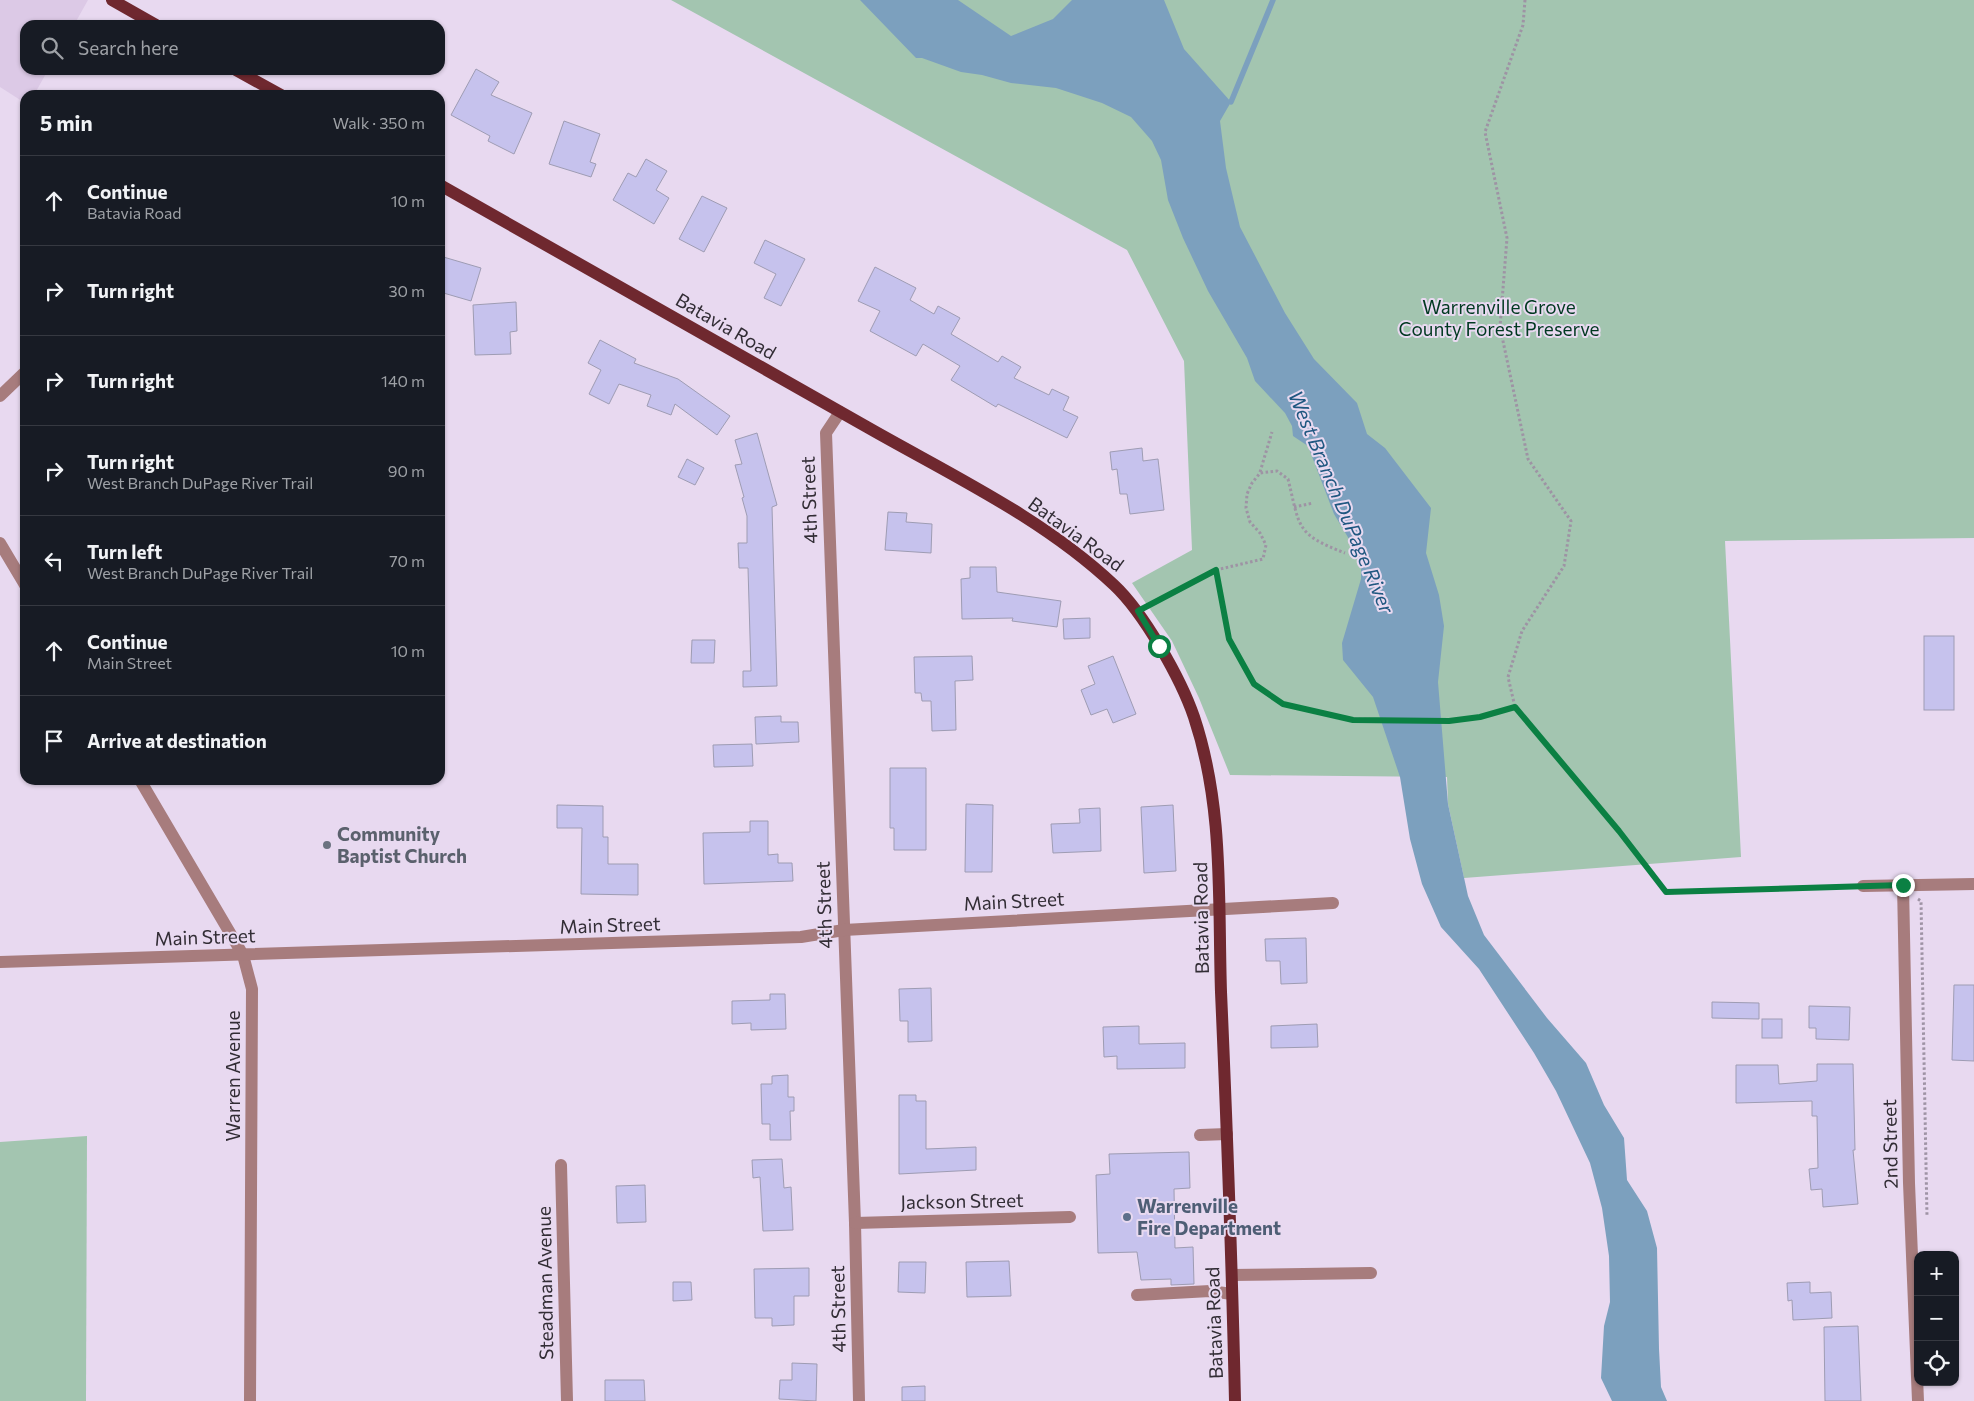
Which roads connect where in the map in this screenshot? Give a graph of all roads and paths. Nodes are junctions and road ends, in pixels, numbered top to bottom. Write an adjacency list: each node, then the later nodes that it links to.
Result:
1 (112, 0): 3 (main road)
2 (1525, 0): 19 (path)
3 (147, 20)
4 (242, 75): 5 (main road)
5 (262, 90)
6 (445, 188): 9 (main road, Batavia Road)
7 (20, 377): 8 (street)
8 (0, 396)
9 (840, 412): 18 (main road, Batavia Road); 26 (street, 4th Street)
10 (1272, 432): 11 (path)
11 (1260, 473): 13 (path); 16 (path)
12 (1314, 503): 13 (path)
13 (1294, 507): 15 (path)
14 (0, 543): 17 (street)
15 (1345, 553)
16 (1216, 570): 18 (path); 19 (path)
17 (20, 577)
18 (1138, 611): 25 (main road, Batavia Road)
19 (1515, 707): 23 (path)
20 (143, 785): 27 (street, Warren Avenue)
21 (1974, 884): 22 (street)
22 (1903, 885): 23 (street); 42 (street, 2nd Street)
23 (1863, 886)
24 (1333, 903): 25 (street, Main Street)
25 (1220, 909): 26 (street, Main Street); 29 (main road, Batavia Road)
26 (844, 930): 27 (street, Main Street); 33 (street, 4th Street)
27 (243, 955): 28 (street, Main Street); 38 (street, Warren Avenue)
28 (0, 962)
29 (1227, 1134): 30 (street); 35 (main road, Batavia Road)
30 (1200, 1135)
31 (561, 1165): 39 (street, Steadman Avenue)
32 (1070, 1217): 33 (street, Jackson Street)
33 (855, 1222): 40 (street, 4th Street)
34 (1371, 1273): 35 (street)
35 (1232, 1274): 36 (main road, Batavia Road)
36 (1232, 1294): 37 (street); 41 (main road, Batavia Road)
37 (1138, 1295)
38 (250, 1401)
39 (567, 1401)
40 (859, 1401)
41 (1235, 1401)
42 (1918, 1401)

